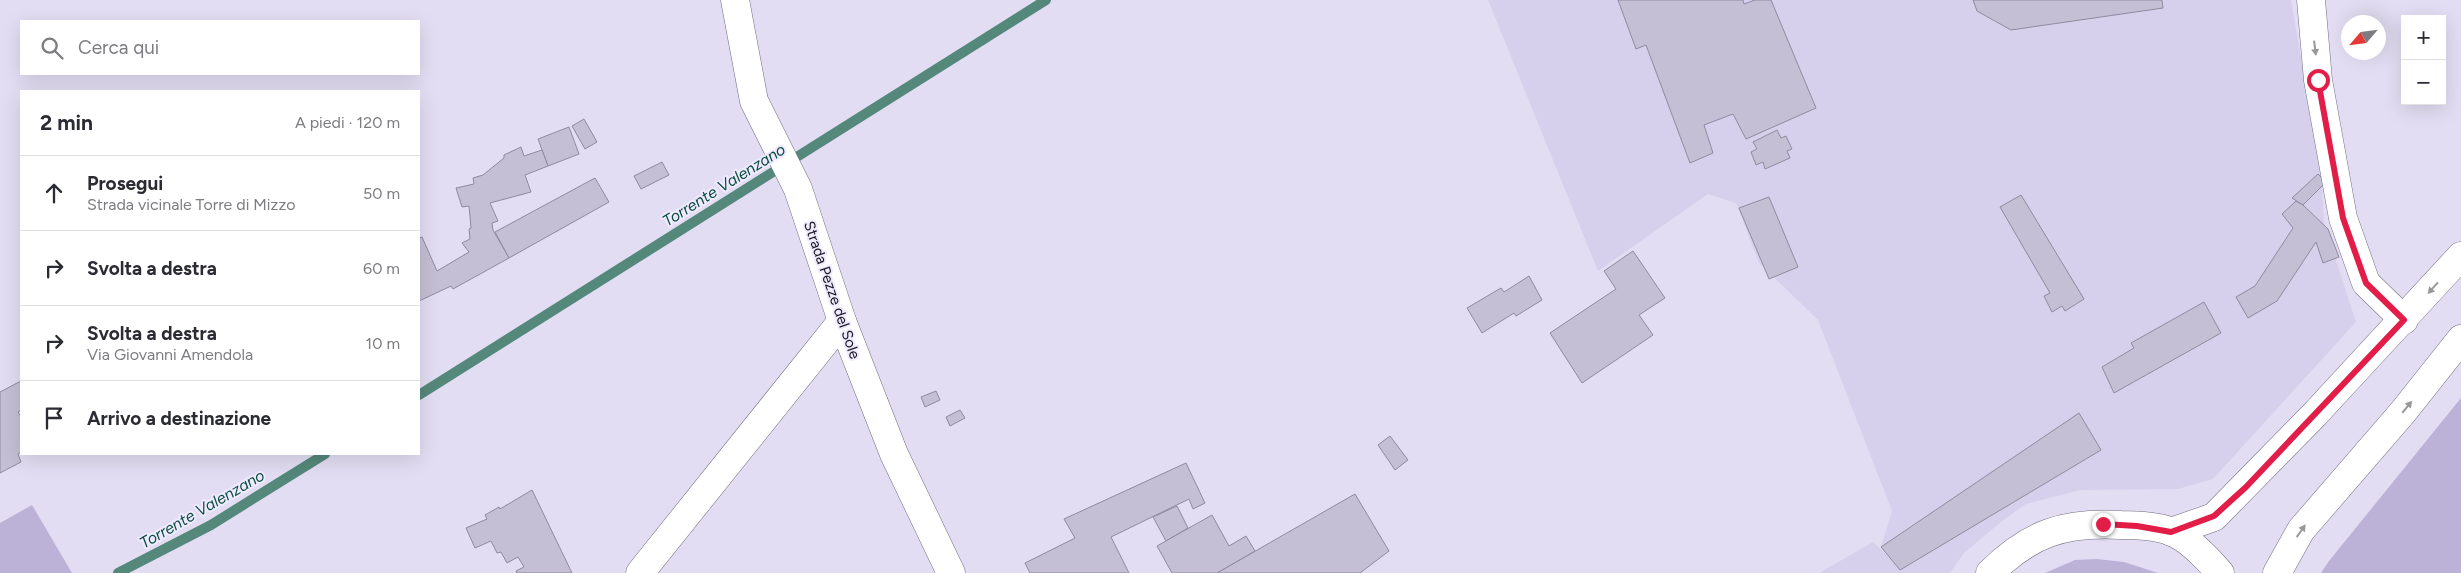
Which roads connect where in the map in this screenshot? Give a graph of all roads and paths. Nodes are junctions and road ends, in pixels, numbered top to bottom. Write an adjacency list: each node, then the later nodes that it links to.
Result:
1 (735, 0): 5 (street, Strada Pezze del Sole)
2 (2311, 0): 4 (street, one-way to 4)
3 (2461, 256): 4 (street, one-way to 4)
4 (2404, 320): 7 (street)
5 (842, 321): 8 (street); 9 (street, Strada Pezze del Sole)
6 (2461, 339): 12 (street, one-way to 6)
7 (2171, 532): 10 (street); 11 (street)
8 (640, 573)
9 (951, 573)
10 (1990, 573)
11 (2220, 573)
12 (2277, 573)

